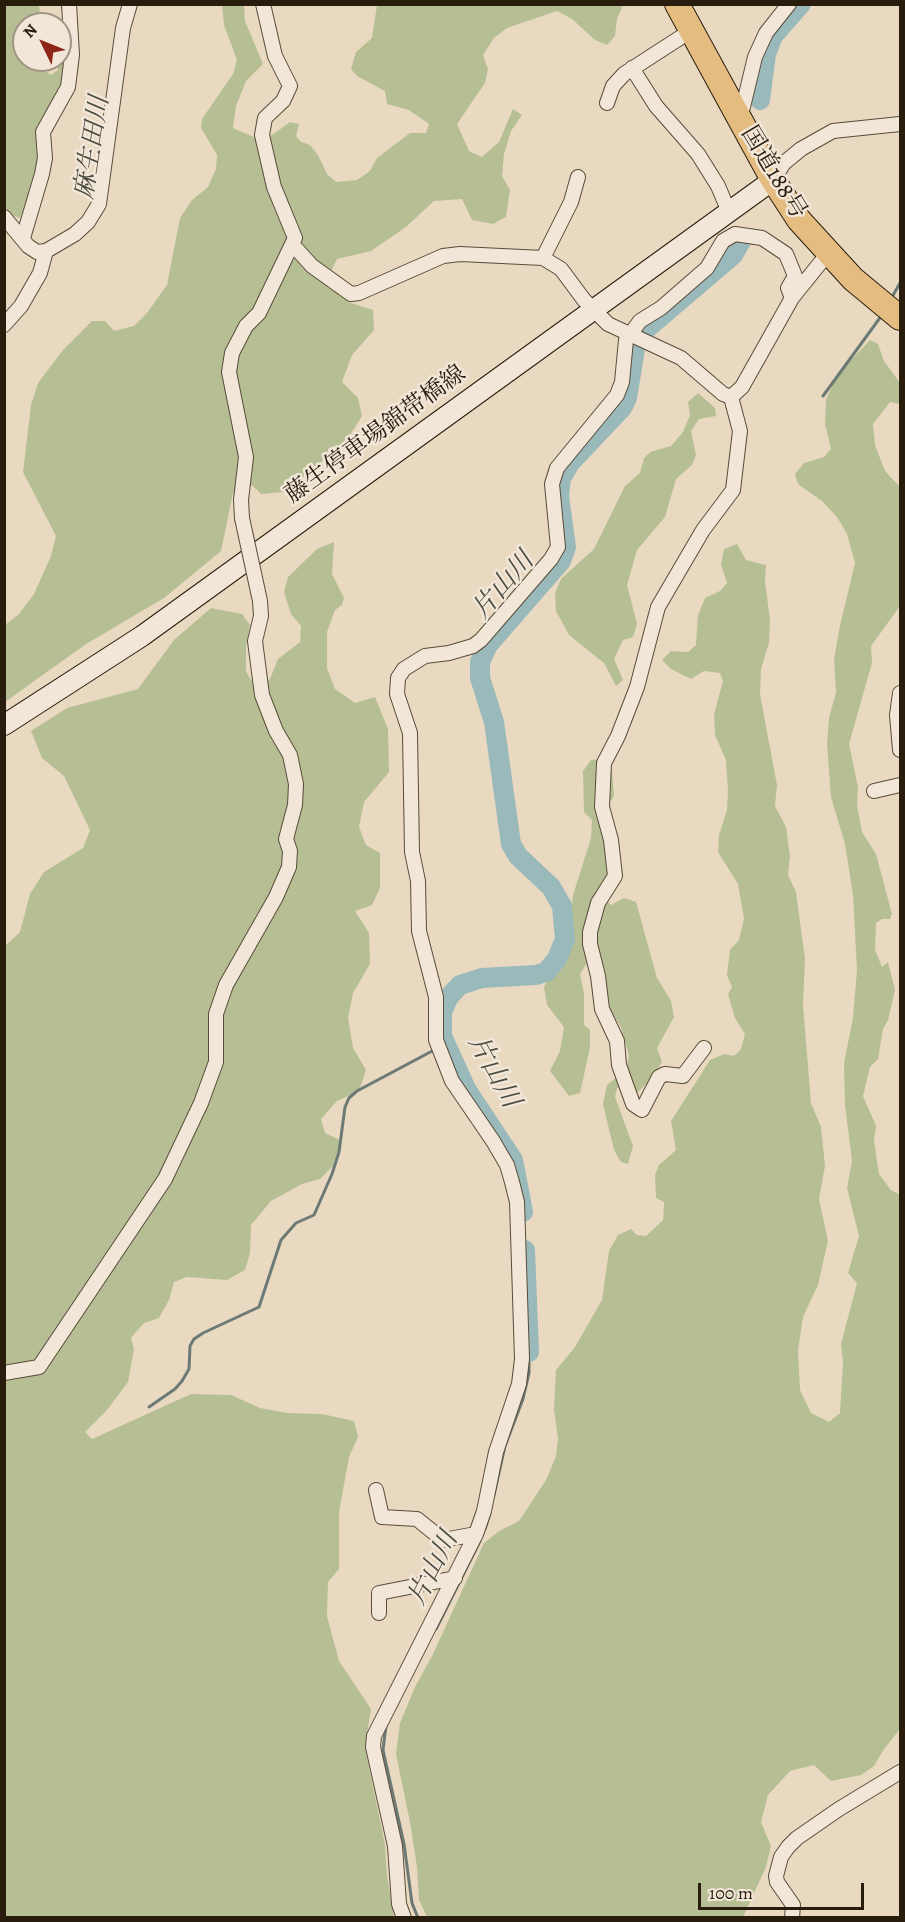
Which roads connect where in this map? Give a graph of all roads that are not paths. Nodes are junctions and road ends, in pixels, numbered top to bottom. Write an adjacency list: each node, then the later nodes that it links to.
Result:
1 (69, 4): 15 (street)
2 (130, 4): 17 (street)
3 (263, 4): 16 (street)
4 (677, 4): 6 (highway, 国道188号)
5 (789, 4): 9 (street)
6 (692, 30): 7 (street); 9 (highway, 国道188号)
7 (632, 68): 8 (street); 13 (street)
8 (607, 103)
9 (738, 114): 12 (highway, 国道188号)
10 (900, 124): 12 (street)
11 (578, 177): 19 (street)
12 (773, 180): 13 (main road, 藤生停車場錦帯橋線); 18 (highway, 国道188号)
13 (729, 212): 21 (main road, 藤生停車場錦帯橋線)
14 (4, 217): 15 (street)
15 (23, 238): 17 (street)
16 (293, 245): 19 (street); 32 (street, bridge)
17 (46, 251): 23 (street)
18 (829, 252): 20 (street); 22 (highway, 国道188号)
19 (543, 258): 21 (street)
20 (792, 298): 24 (street); 25 (street)
21 (593, 311): 24 (street); 27 (main road, 藤生停車場錦帯橋線)
22 (900, 318)
23 (4, 324)
24 (636, 336): 25 (street); 34 (street)
25 (731, 397): 31 (street)
26 (900, 693): 28 (street)
27 (4, 725)
28 (900, 749)
29 (900, 785): 30 (street)
30 (874, 790)
31 (704, 1047)
32 (4, 1373)
33 (376, 1490): 34 (street)
34 (476, 1534): 35 (street)
35 (455, 1578): 36 (street); 38 (street)
36 (379, 1613)
37 (900, 1772): 39 (street)
38 (404, 1917)
39 (792, 1917)

